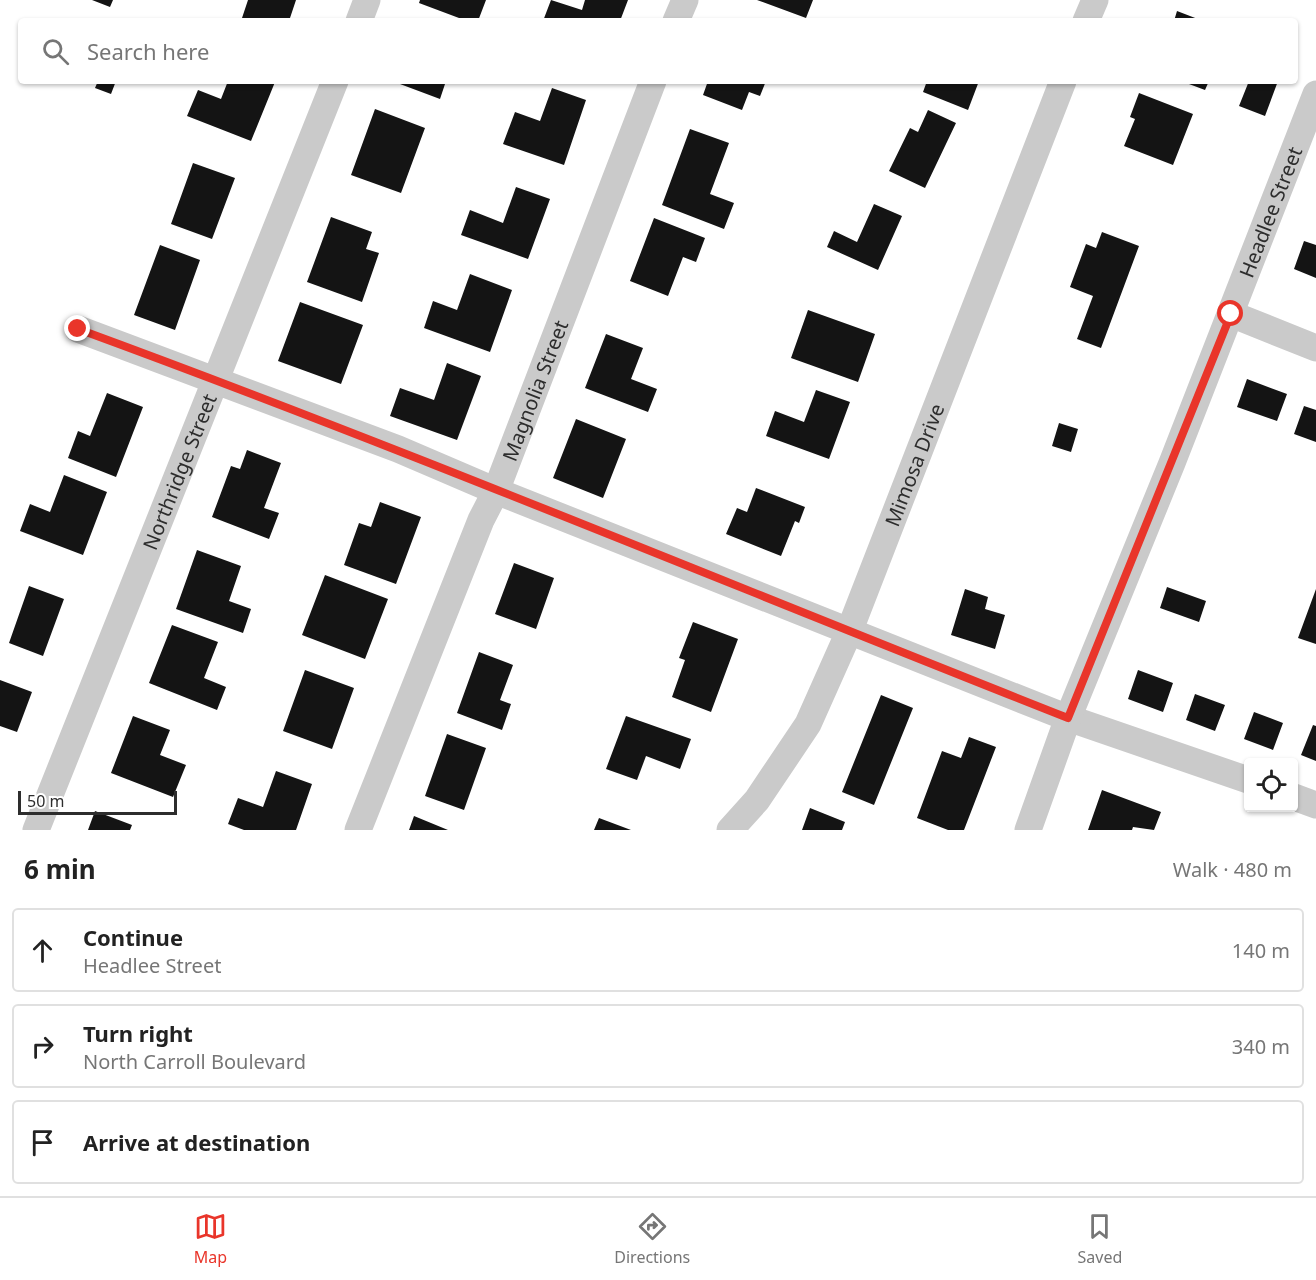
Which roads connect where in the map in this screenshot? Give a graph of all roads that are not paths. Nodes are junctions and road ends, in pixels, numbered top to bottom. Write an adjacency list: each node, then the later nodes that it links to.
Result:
1 (367, 0): 4 (street)
2 (685, 0): 5 (street)
3 (1095, 0): 6 (street)
4 (360, 18)
5 (677, 18)
6 (1087, 18)
7 (334, 84): 14 (street, Northridge Street)
8 (652, 84): 15 (street, Magnolia Street)
9 (1062, 84): 16 (street, Mimosa Drive)
10 (1316, 94): 11 (street, Headlee Street)
11 (1231, 314): 13 (street); 17 (street, Headlee Street)
12 (78, 329): 14 (street)
13 (1316, 348)
14 (217, 380): 15 (street); 21 (street, Northridge Street)
15 (496, 491): 16 (street); 22 (street, Magnolia Street)
16 (849, 632): 17 (street); 23 (street, Mimosa Drive)
17 (1068, 718): 18 (street); 24 (street, Headlee Street)
18 (1244, 779)
19 (1298, 799): 20 (street)
20 (1316, 805)
21 (36, 830)
22 (358, 830)
23 (730, 830)
24 (1028, 830)

